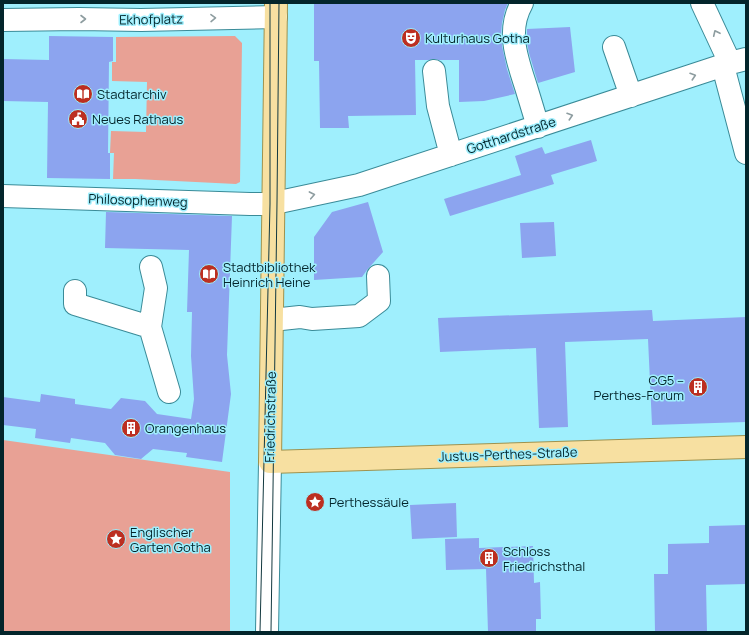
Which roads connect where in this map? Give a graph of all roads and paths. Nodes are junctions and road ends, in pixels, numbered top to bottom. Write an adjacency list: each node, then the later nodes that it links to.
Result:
1 (522, 3): 10 (street)
2 (702, 3): 7 (street, one-way to 2)
3 (276, 10): 4 (street, Ekhofplatz, one-way to 3); 14 (main road, Ekhofplatz)
4 (47, 11): 5 (street, Ekhofplatz)
5 (3, 20)
6 (614, 46): 9 (street)
7 (733, 63): 9 (street, Gotthardstraße, one-way to 7); 11 (street)
8 (434, 71): 12 (street)
9 (631, 96): 10 (street, Gotthardstraße, one-way to 9)
10 (538, 126): 12 (street, Gotthardstraße)
11 (746, 153)
12 (451, 155): 14 (street, Gotthardstraße, one-way to 12)
13 (3, 196): 14 (street, Philosophenweg)
14 (274, 203): 18 (main road, Friedrichstraße)
15 (151, 267): 19 (street)
16 (378, 276): 18 (street)
17 (75, 291): 19 (street)
18 (272, 320): 22 (main road, Friedrichstraße)
19 (150, 327): 20 (street)
20 (169, 392)
21 (746, 447): 22 (main road, Justus-Perthes-Straße)
22 (270, 462): 23 (street, Friedrichstraße)
23 (267, 632)

